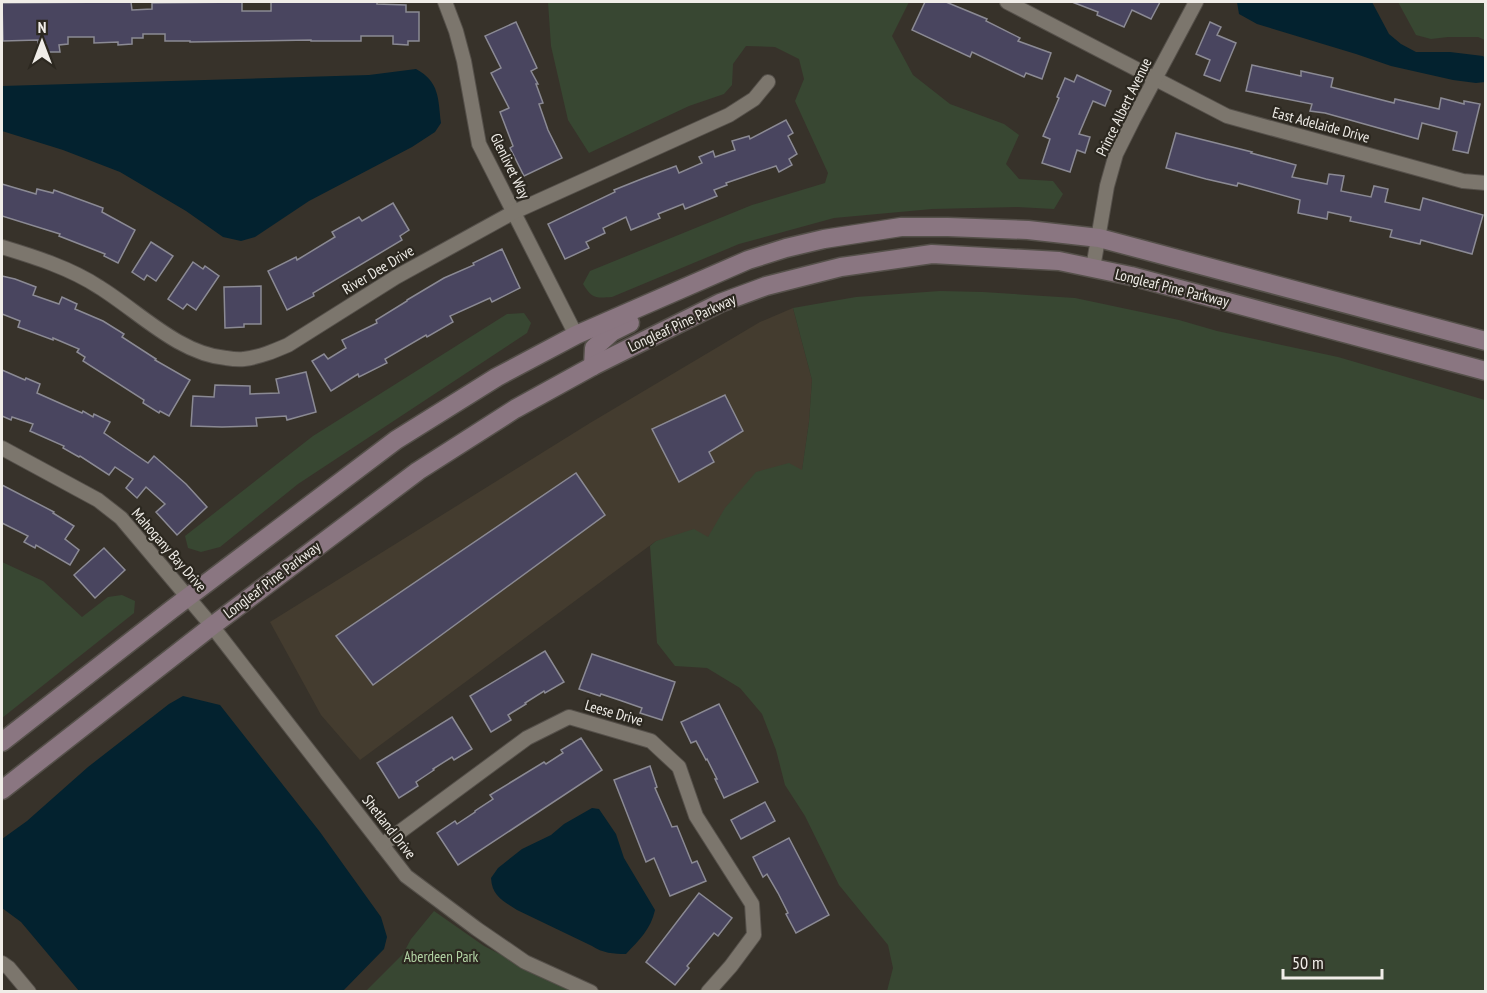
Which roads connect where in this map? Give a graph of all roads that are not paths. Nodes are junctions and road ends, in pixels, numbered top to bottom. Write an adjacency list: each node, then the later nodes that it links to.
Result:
1 (445, 2): 7 (street, Glenlivet Way)
2 (1007, 2): 4 (street, East Adelaide Drive)
3 (1196, 2): 4 (street, Prince Albert Avenue)
4 (1155, 79): 6 (street, East Adelaide Drive); 8 (street, Prince Albert Avenue)
5 (768, 82): 7 (street, River Dee Drive)
6 (1485, 183)
7 (514, 212): 9 (street, River Dee Drive); 12 (street, Glenlivet Way)
8 (1099, 238): 10 (main road, Longleaf Pine Parkway); 11 (street, Prince Albert Avenue); 13 (main road, Longleaf Pine Parkway)
9 (2, 247)
10 (748, 260): 12 (main road, Longleaf Pine Parkway); 14 (main road)
11 (1093, 268): 14 (main road, Longleaf Pine Parkway); 15 (main road, Longleaf Pine Parkway)
12 (576, 335): 17 (main road, Longleaf Pine Parkway)
13 (1485, 341)
14 (593, 366): 18 (main road, Longleaf Pine Parkway)
15 (1485, 371)
16 (2, 448): 17 (street, Mahogany Bay Drive)
17 (188, 597): 18 (street, Mahogany Bay Drive); 19 (main road, Longleaf Pine Parkway)
18 (212, 626): 20 (main road, Longleaf Pine Parkway); 21 (street, Shetland Drive)
19 (2, 742)
20 (2, 790)
21 (382, 845): 24 (street, Shetland Drive); 25 (street, Leese Drive)
22 (2, 963): 23 (street)
23 (29, 992)
24 (591, 992)
25 (708, 992)

